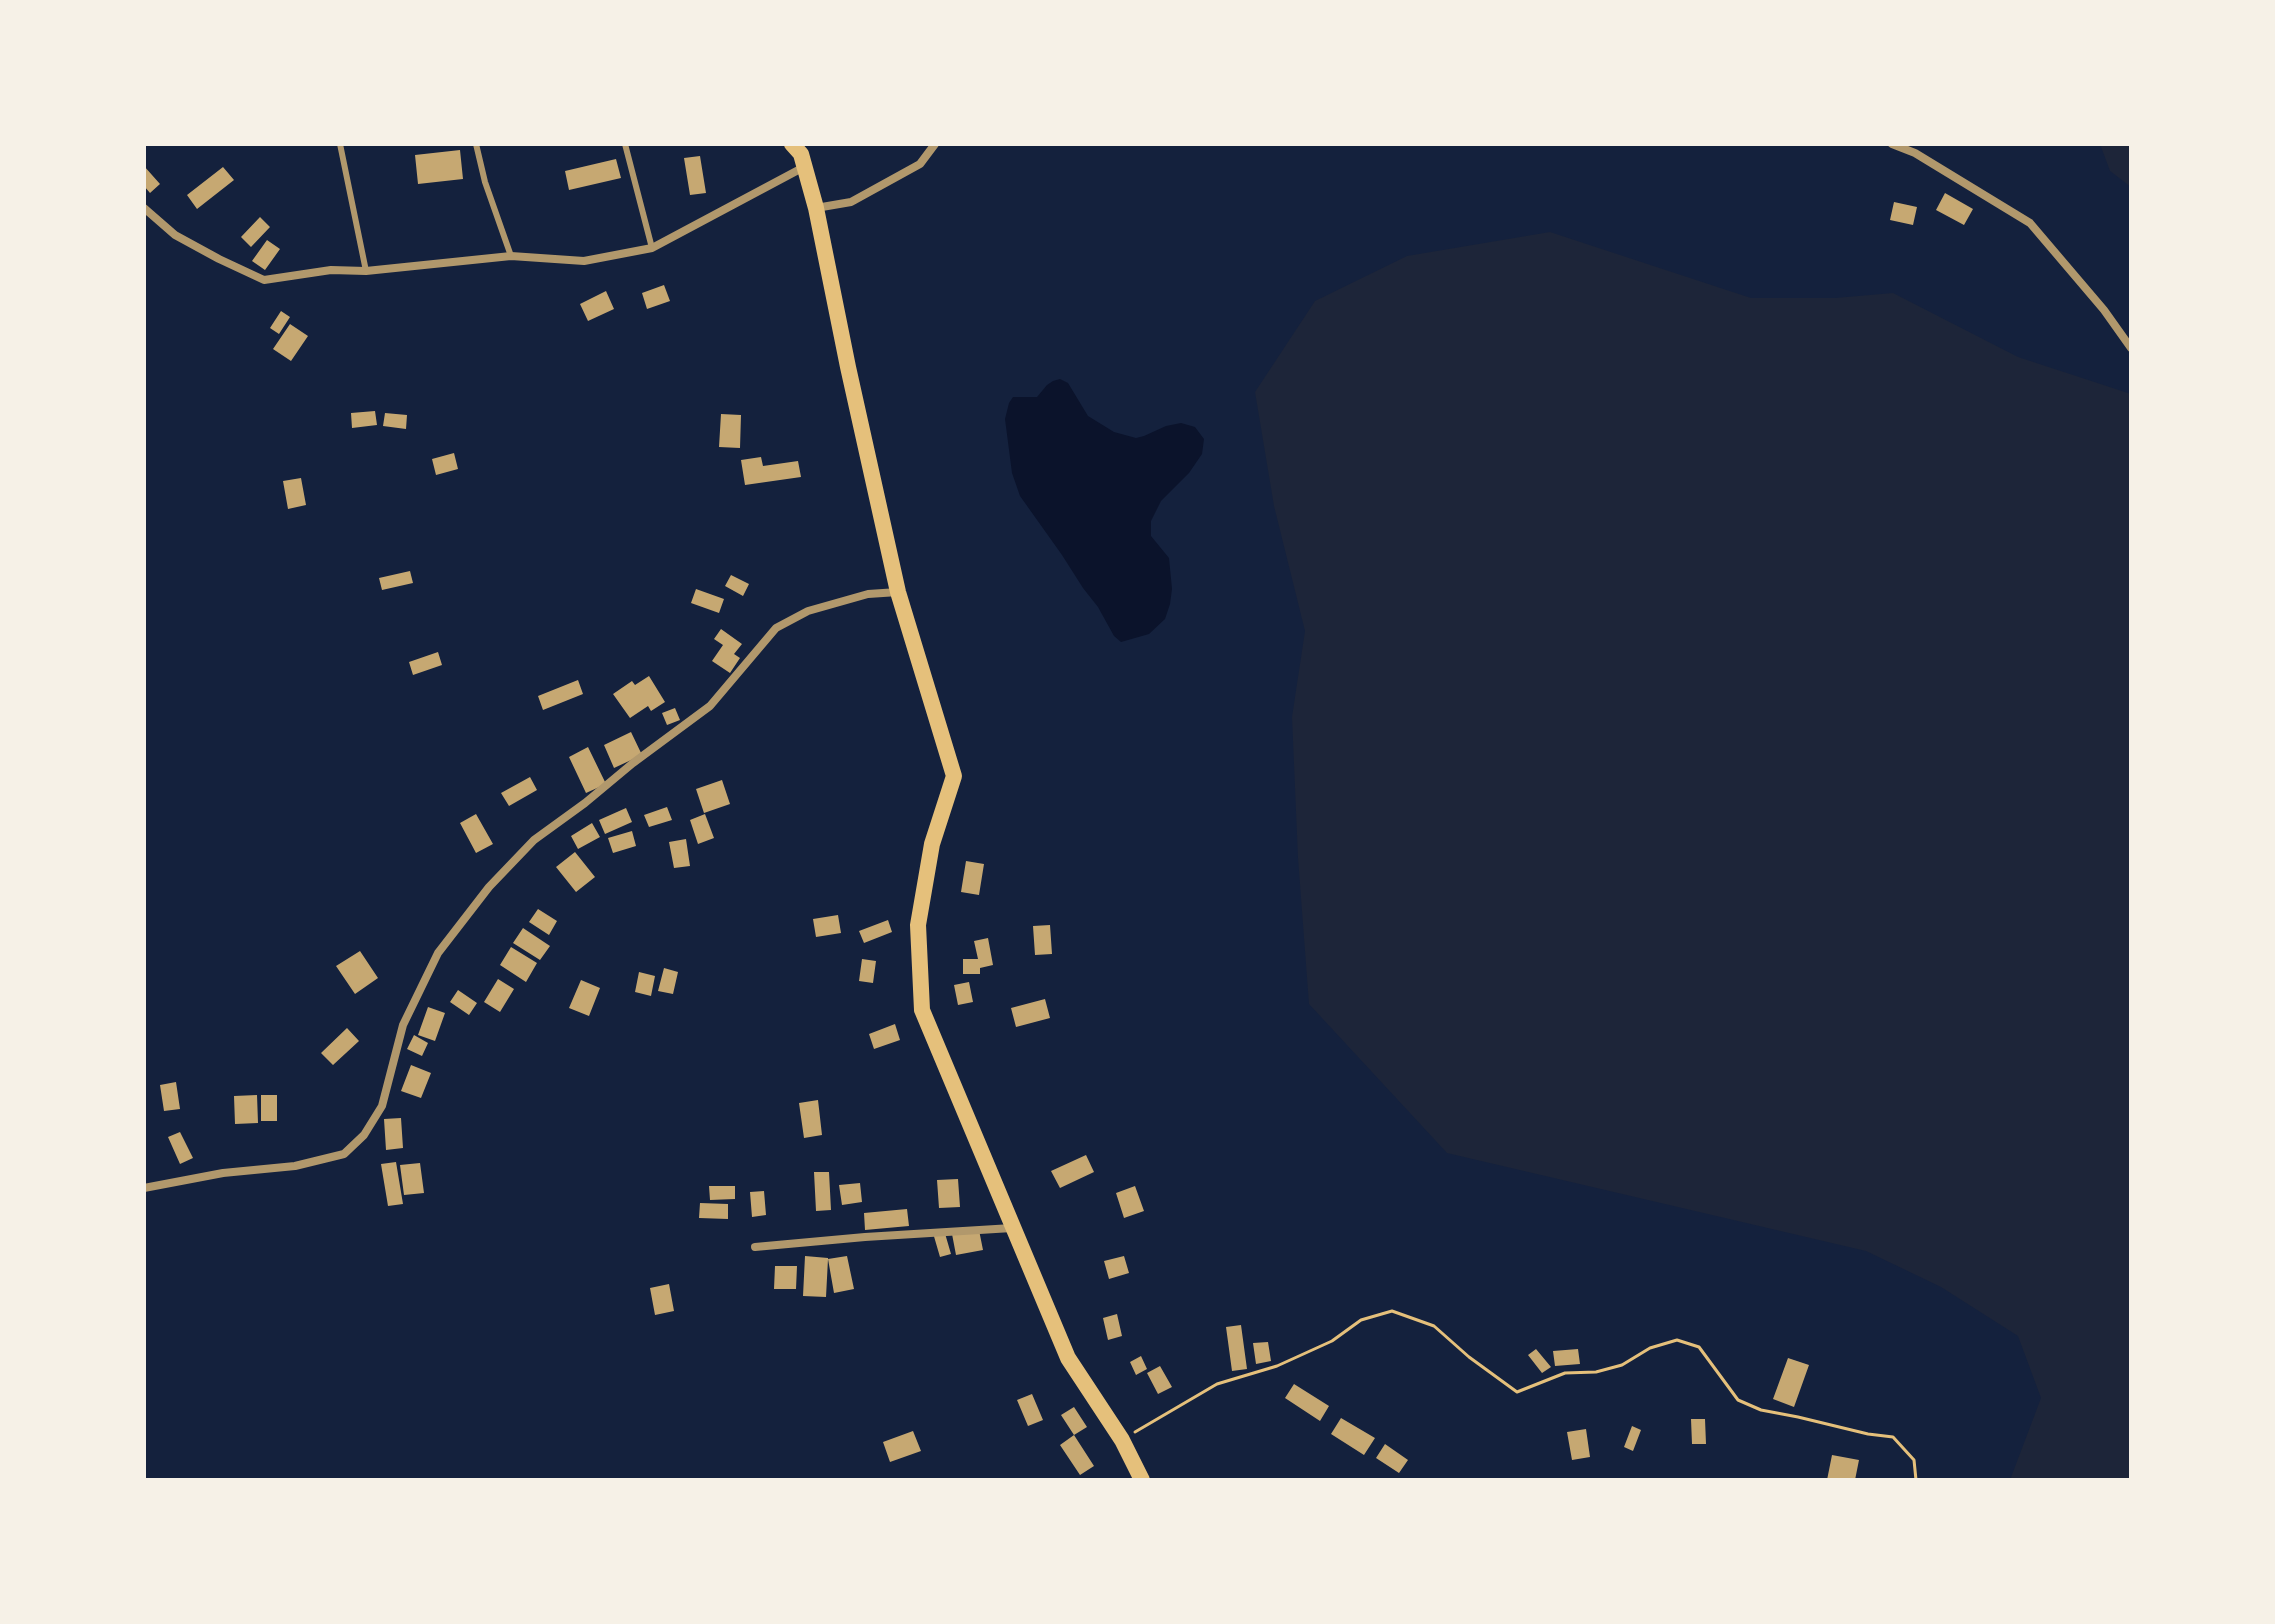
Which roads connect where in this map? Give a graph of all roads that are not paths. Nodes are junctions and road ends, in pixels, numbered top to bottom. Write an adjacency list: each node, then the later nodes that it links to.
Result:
1 (340, 144): 11 (lane)
2 (476, 144): 10 (lane)
3 (625, 144): 9 (lane)
4 (935, 144): 8 (street)
5 (1892, 144): 12 (street)
6 (800, 152): 8 (main road); 9 (street)
7 (144, 208): 11 (street)
8 (816, 208): 13 (main road)
9 (652, 248): 10 (street)
10 (511, 256): 11 (street)
11 (366, 271)
12 (2131, 348)
13 (898, 592): 14 (street); 15 (main road)
14 (144, 1188)
15 (1012, 1228): 16 (street); 17 (main road)
16 (755, 1247)
17 (1142, 1480)

